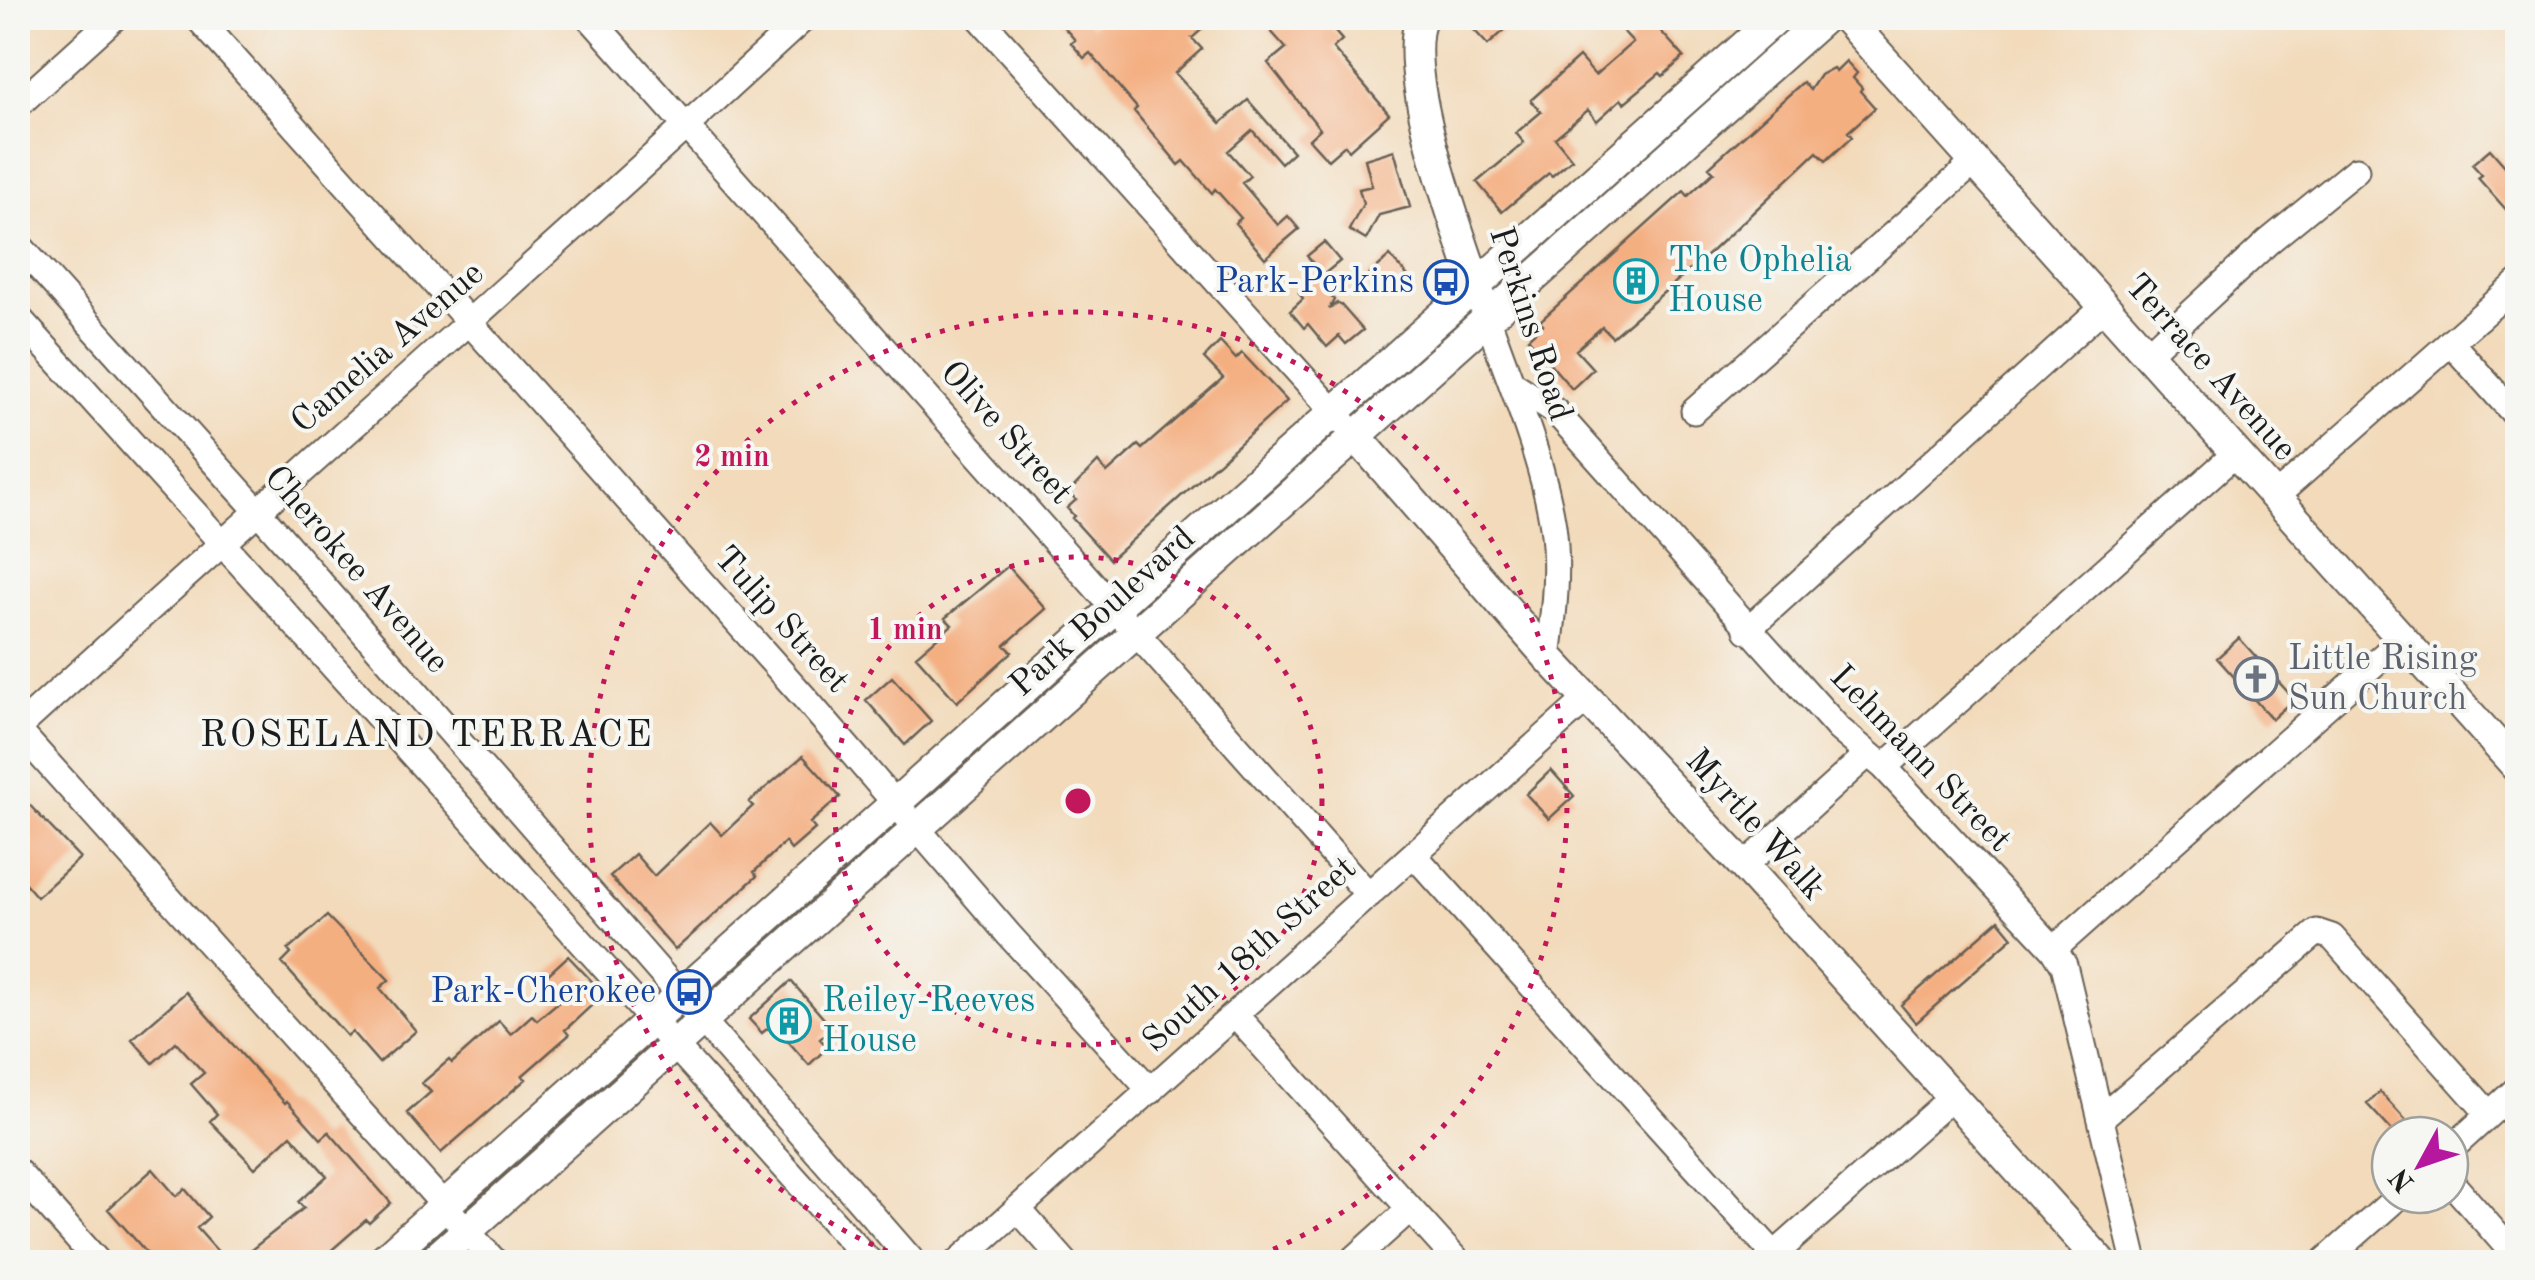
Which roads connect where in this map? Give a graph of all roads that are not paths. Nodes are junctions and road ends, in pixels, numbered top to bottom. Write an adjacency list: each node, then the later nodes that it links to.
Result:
1 (114, 18): 10 (street)
2 (198, 18): 20 (street, Tulip Street)
3 (590, 18): 11 (street, Olive Street)
4 (804, 18): 11 (street, Camelia Avenue)
5 (980, 18): 25 (street)
6 (1776, 18): 16 (street)
7 (1824, 18): 19 (street, Park Boulevard)
8 (1846, 18): 12 (street, Terrace Avenue)
9 (1416, 21): 16 (street, Perkins Road)
10 (18, 105)
11 (686, 126): 20 (street, Camelia Avenue); 32 (street, Olive Street)
12 (1976, 161): 17 (street, Terrace Avenue); 24 (street)
13 (2356, 170): 22 (street)
14 (18, 244): 30 (street, Cherokee Avenue)
15 (2518, 283): 21 (street)
16 (1477, 285): 19 (street, Perkins Road); 25 (street)
17 (2105, 306): 22 (street, Terrace Avenue); 33 (street)
18 (18, 316): 31 (street)
19 (1488, 319): 23 (street, Perkins Road); 27 (street, Park Boulevard)
20 (470, 324): 30 (street, Camelia Avenue); 41 (street, Tulip Street)
21 (2450, 342): 26 (street); 29 (street)
22 (2148, 354): 28 (street, Terrace Avenue)
23 (1513, 384): 33 (street, Lehmann Street); 36 (street, Perkins Road)
24 (1694, 411)
25 (1334, 412): 27 (street); 32 (street)
26 (2518, 418)
27 (1356, 436): 34 (street, Park Boulevard); 36 (street, Myrtle Walk)
28 (2235, 454): 29 (street, Terrace Avenue); 39 (street)
29 (2275, 497): 35 (street, Terrace Avenue)
30 (257, 510): 31 (street, Camelia Avenue); 47 (street, Cherokee Avenue)
31 (221, 542): 38 (street, Camelia Avenue); 50 (street)
32 (1114, 608): 34 (street, Olive Street); 41 (street)
33 (1747, 630): 39 (street, Lehmann Street)
34 (1136, 633): 42 (street, Park Boulevard); 45 (street, Olive Street)
35 (2402, 640): 40 (street, Terrace Avenue); 46 (street)
36 (1548, 656): 37 (street, Myrtle Walk)
37 (1588, 698): 43 (street, South 18th Street); 44 (street, Myrtle Walk)
38 (18, 729): 60 (street)
39 (1876, 761): 44 (street); 46 (street, Lehmann Street)
40 (2518, 768)
41 (895, 804): 42 (street, Tulip Street); 47 (street)
42 (916, 829): 49 (street, Park Boulevard); 53 (street, Tulip Street)
43 (1415, 856): 45 (street, South 18th Street); 66 (street)
44 (1744, 866): 54 (street, Myrtle Walk)
45 (1369, 895): 48 (street, South 18th Street)
46 (2054, 949): 56 (street, Lehmann Street)
47 (681, 995): 49 (street, Cherokee Avenue); 50 (street)
48 (1235, 1015): 53 (street, South 18th Street); 62 (street)
49 (702, 1020): 51 (street, Park Boulevard); 72 (street, Cherokee Avenue)
50 (652, 1021): 51 (street); 60 (street)
51 (674, 1046): 64 (street, Park Boulevard); 71 (street)
52 (2518, 1088): 55 (street)
53 (1151, 1091): 61 (street, South 18th Street)
54 (1952, 1098): 66 (street); 77 (street, Myrtle Walk)
55 (2489, 1114): 56 (street); 57 (street)
56 (2101, 1118): 78 (street, Lehmann Street)
57 (2470, 1132)
58 (18, 1172): 67 (street)
59 (2470, 1204): 65 (street)
60 (444, 1206): 64 (street); 68 (street)
61 (1018, 1209): 73 (street, South 18th Street); 74 (street)
62 (1410, 1209): 75 (street); 76 (street)
63 (2377, 1215): 79 (street)
64 (467, 1231): 69 (street, Park Boulevard); 70 (street)
65 (2518, 1258)
66 (1774, 1260)
67 (98, 1262)
68 (381, 1262)
69 (432, 1262)
70 (495, 1262)
71 (870, 1262)
72 (914, 1262)
73 (958, 1262)
74 (1065, 1262)
75 (1351, 1262)
76 (1458, 1262)
77 (2101, 1262)
78 (2135, 1262)
79 (2324, 1262)

